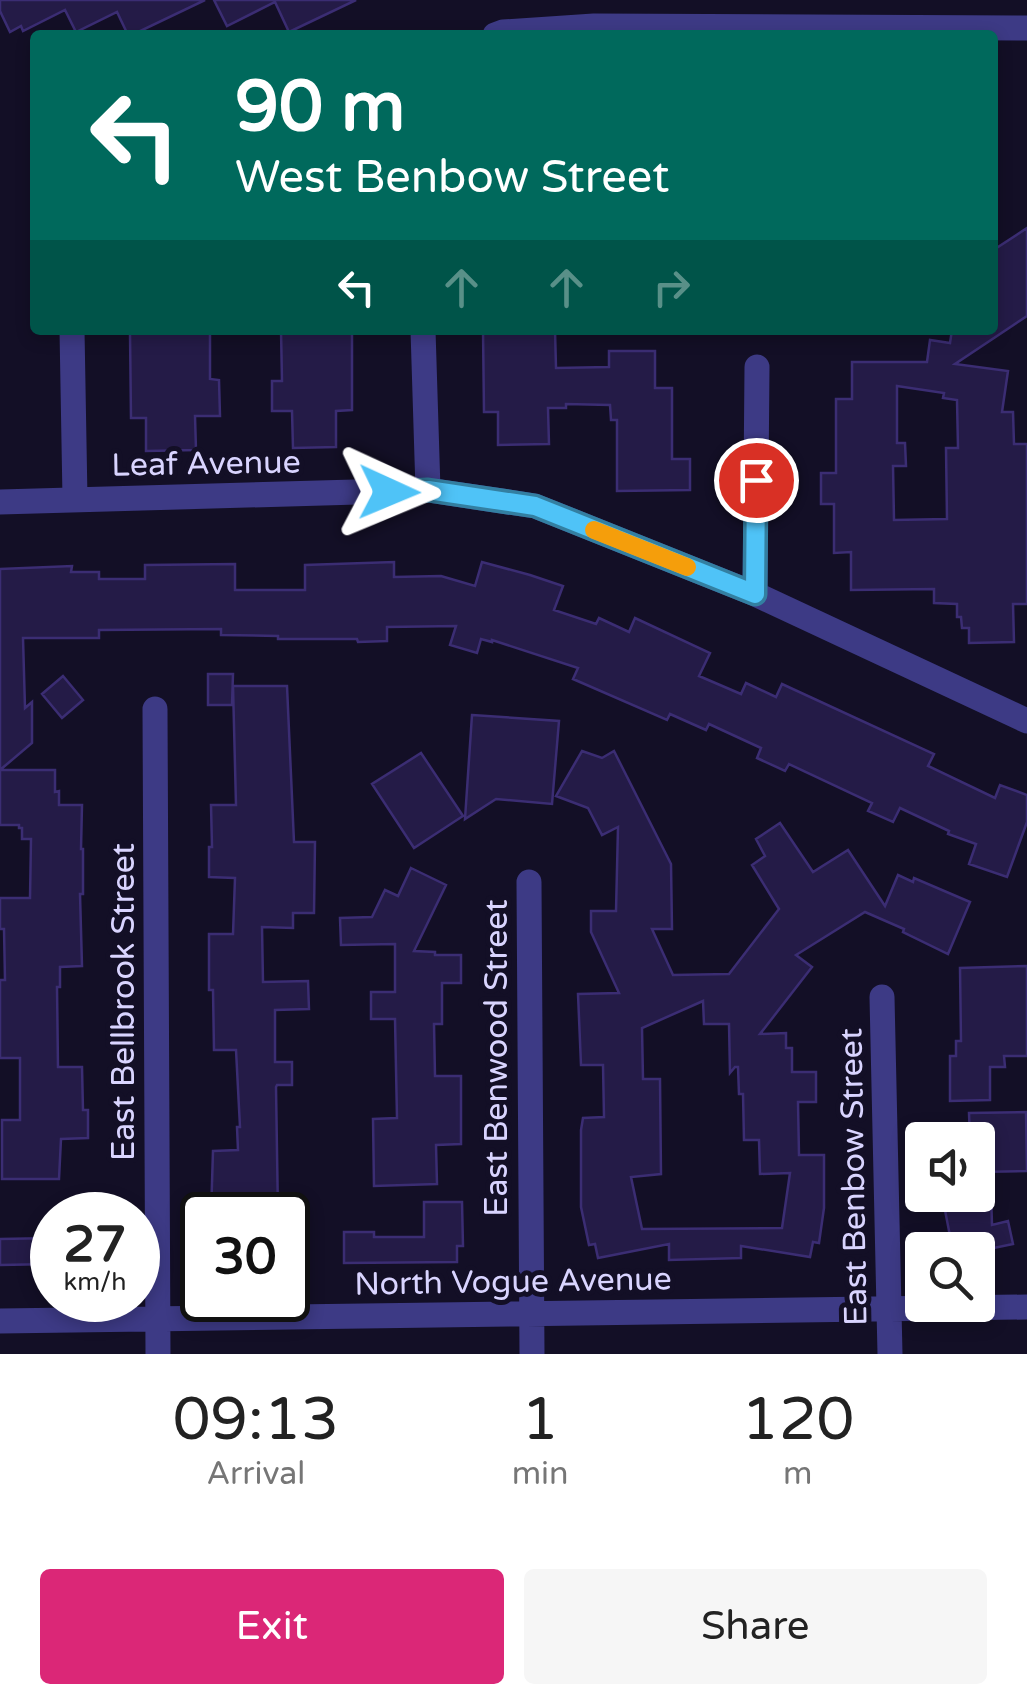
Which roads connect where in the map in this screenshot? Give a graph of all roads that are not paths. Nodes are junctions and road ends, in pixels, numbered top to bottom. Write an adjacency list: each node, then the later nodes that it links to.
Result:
1 (594, 13): 2 (street); 3 (street)
2 (1027, 28)
3 (512, 30)
4 (72, 335): 8 (street)
5 (423, 335): 7 (street)
6 (757, 366): 10 (street)
7 (428, 490): 8 (street, Leaf Avenue); 10 (street, Leaf Avenue)
8 (75, 500): 9 (street, Leaf Avenue)
9 (0, 502)
10 (755, 594): 12 (street, Leaf Avenue)
11 (155, 709): 15 (street, East Bellbrook Street)
12 (1027, 721)
13 (529, 882): 18 (street, East Benwood Street)
14 (882, 998): 17 (street, East Benbow Street)
15 (157, 1192)
16 (1027, 1307): 17 (street, North Vogue Avenue)
17 (889, 1309): 18 (street, North Vogue Avenue); 25 (street, East Benbow Street)
18 (531, 1314): 19 (street, North Vogue Avenue); 24 (street, East Benwood Street)
19 (160, 1319)
20 (30, 1321): 21 (street, North Vogue Avenue)
21 (0, 1322)
22 (158, 1322): 23 (street, East Bellbrook Street)
23 (158, 1354)
24 (532, 1354)
25 (890, 1354)

